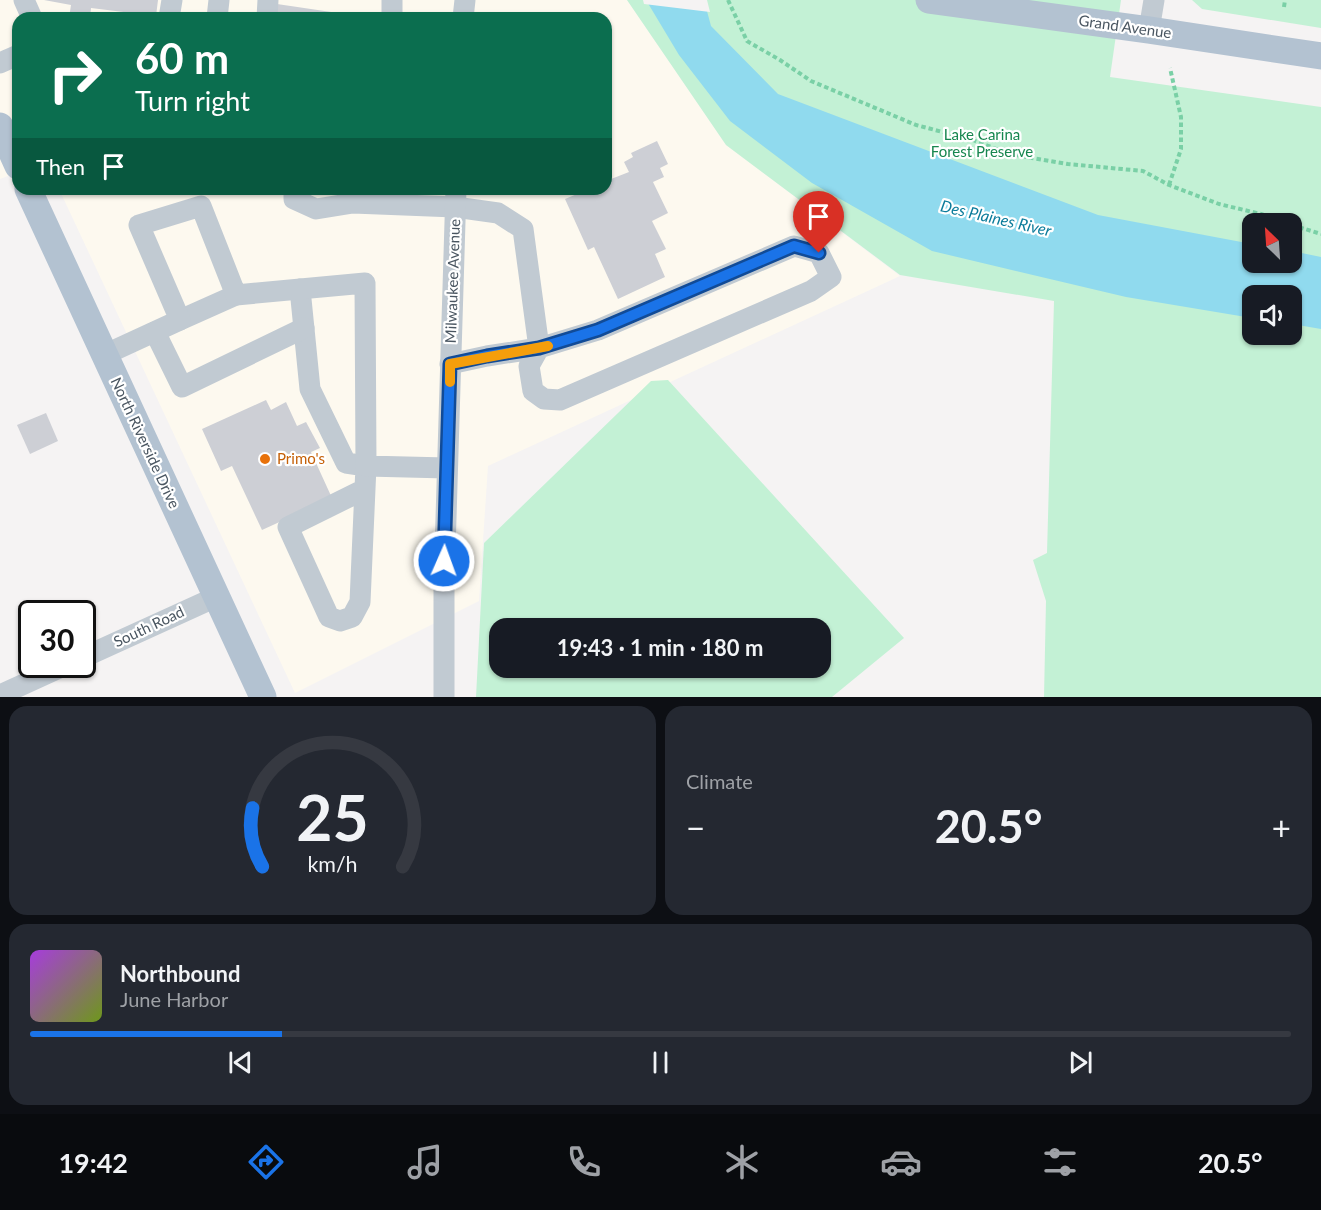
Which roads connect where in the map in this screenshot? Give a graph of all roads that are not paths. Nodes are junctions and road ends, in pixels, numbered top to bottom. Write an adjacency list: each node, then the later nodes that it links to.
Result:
1 (929, 0): 3 (main road, Grand Avenue)
2 (1154, 0): 3 (street)
3 (1149, 30): 4 (main road, Grand Avenue)
4 (1321, 56)
5 (31, 195): 14 (main road, North Riverside Drive)
6 (294, 195): 7 (street)
7 (456, 198): 13 (street); 15 (street, Milwaukee Avenue)
8 (300, 289): 9 (street); 11 (street); 16 (street)
9 (236, 295): 10 (street); 10 (street)
10 (180, 320): 12 (street)
11 (304, 328): 12 (street); 16 (street)
12 (155, 332): 14 (street)
13 (539, 348): 13 (street); 15 (street)
14 (104, 355): 19 (main road, North Riverside Drive)
15 (450, 364): 17 (street, Milwaukee Avenue)
16 (366, 466): 17 (street); 18 (street)
17 (447, 468): 24 (street, Milwaukee Avenue)
18 (365, 489): 18 (street)
19 (216, 597): 20 (street, South Road); 23 (main road, North Riverside Drive)
20 (96, 652)
21 (37, 678): 22 (street)
22 (0, 695)
23 (263, 697)
24 (444, 697)

